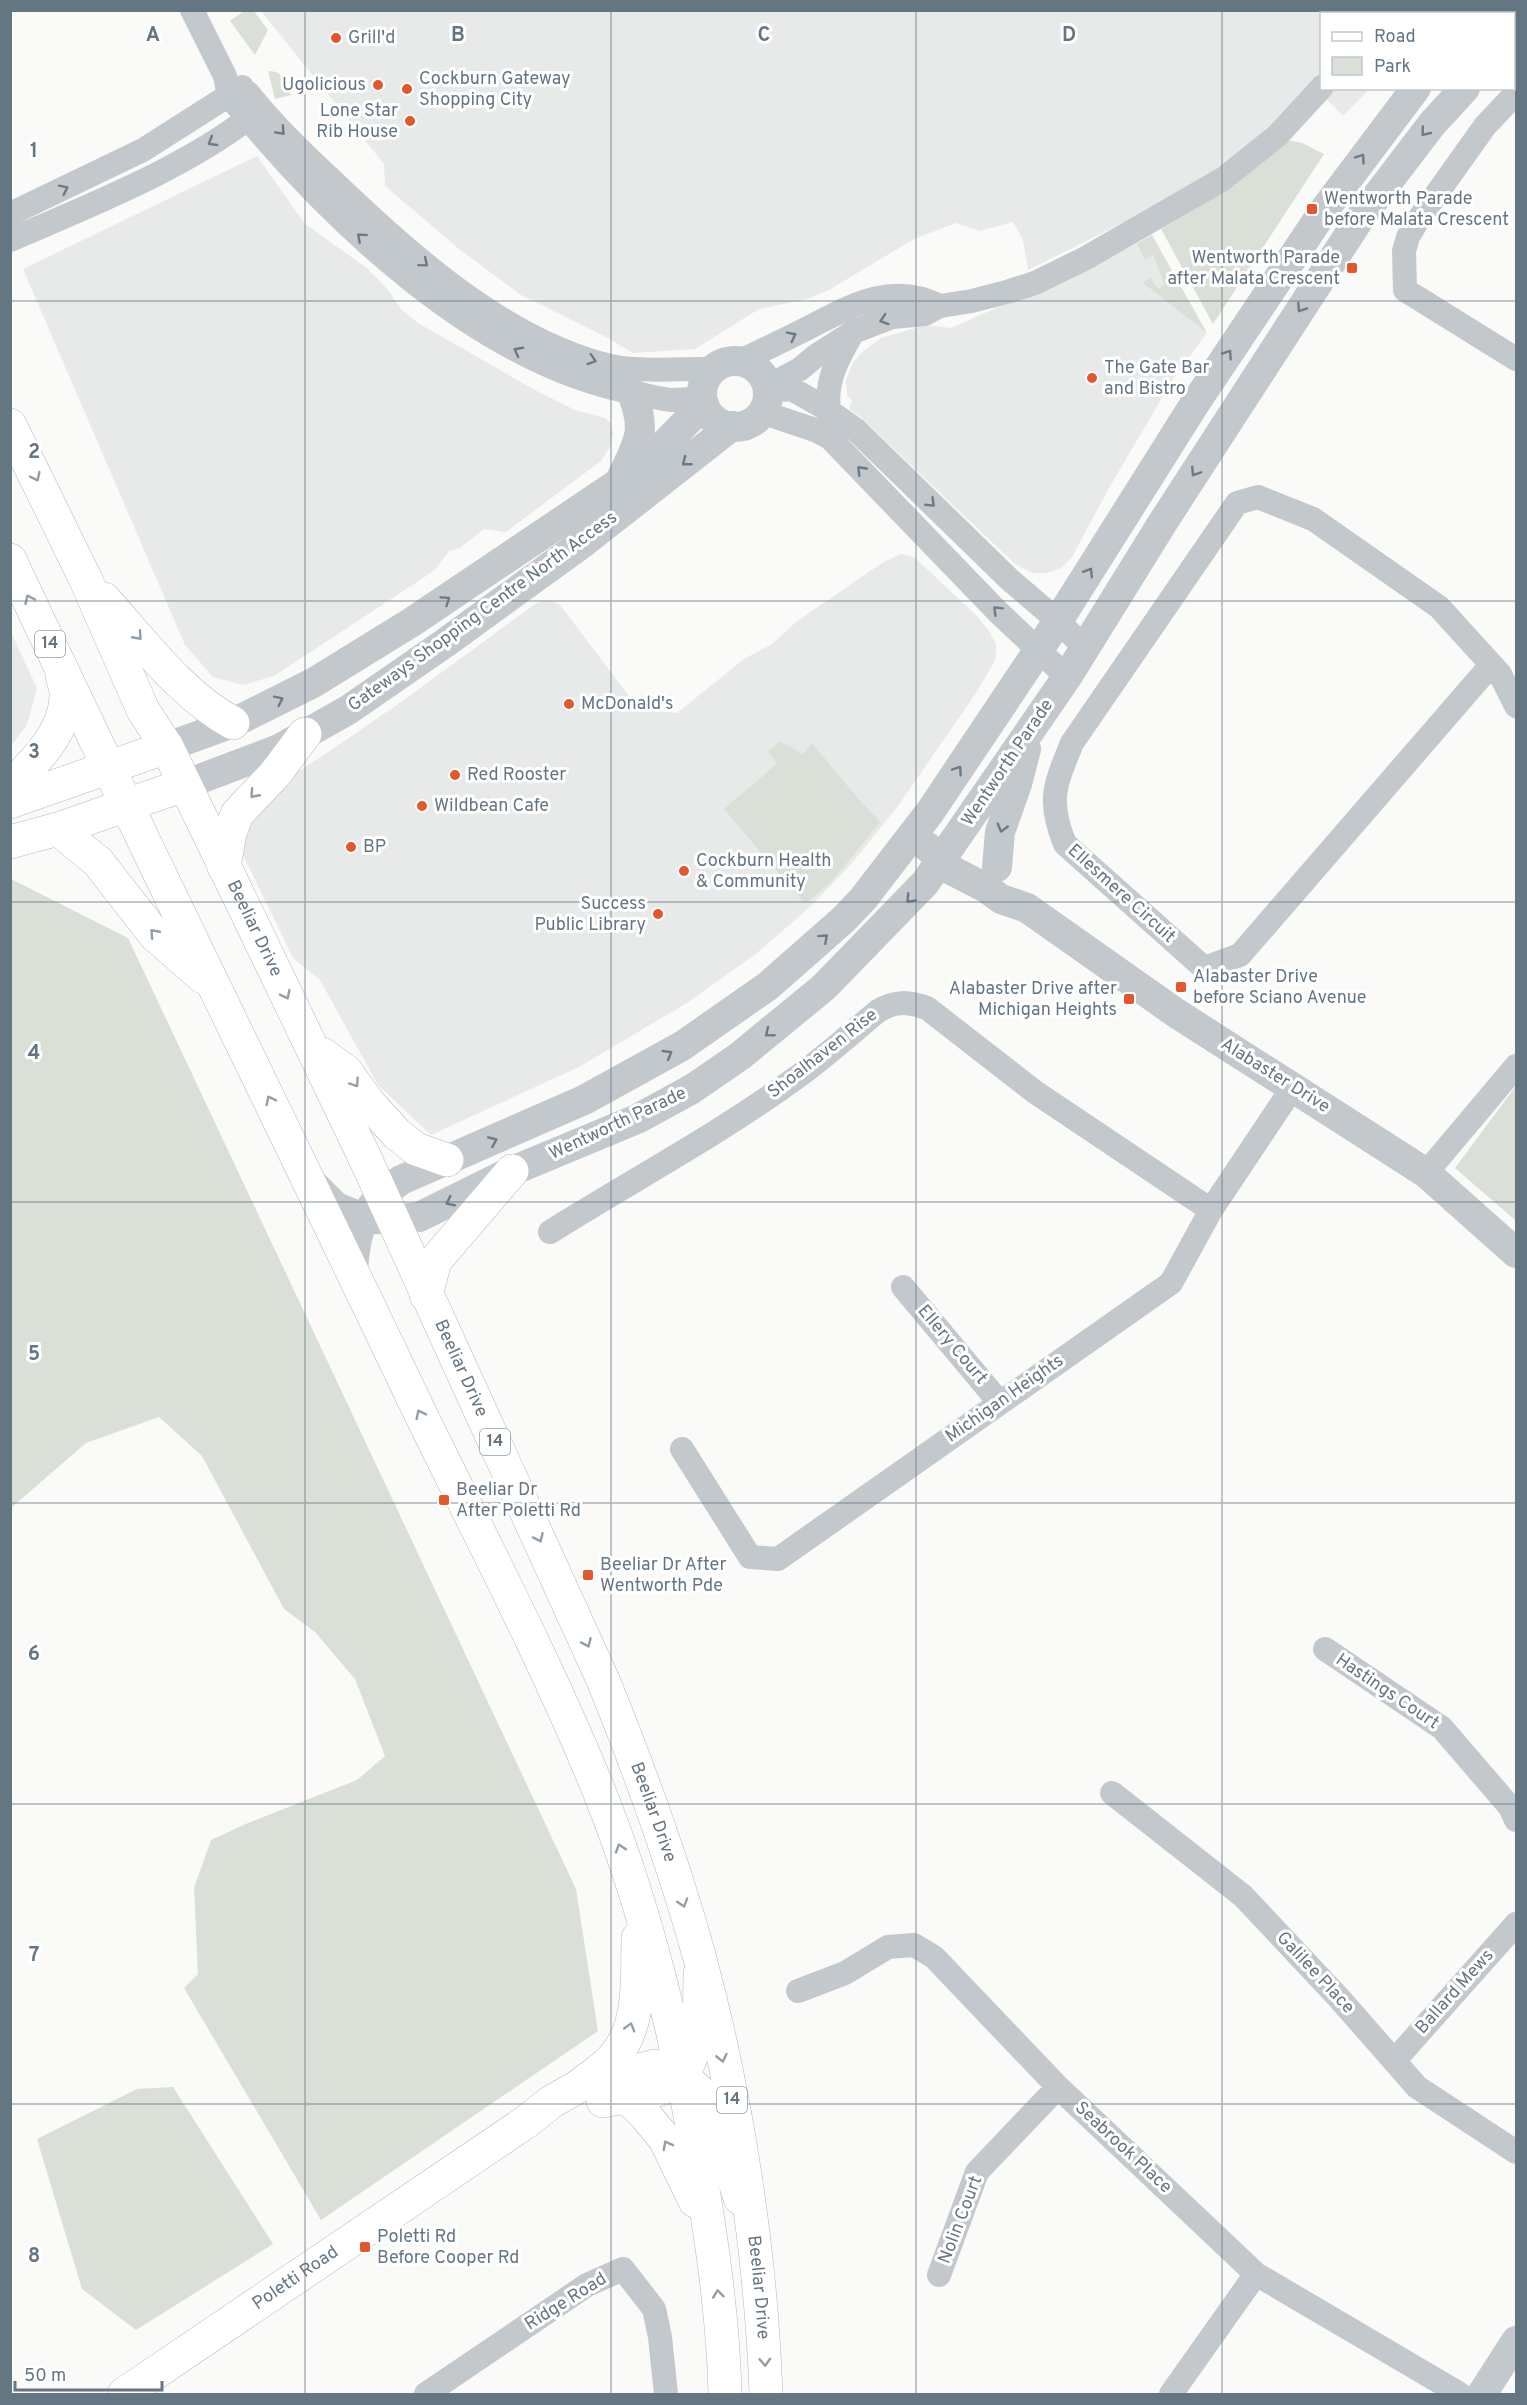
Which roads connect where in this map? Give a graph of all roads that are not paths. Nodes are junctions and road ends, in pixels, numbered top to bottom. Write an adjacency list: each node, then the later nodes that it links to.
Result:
1 (192, 10): 2 (street)
2 (232, 86): 7 (street); 8 (street, one-way to 2)
3 (1320, 89): 10 (street)
4 (1414, 90): 17 (street, Wentworth Parade, one-way to 4)
5 (1463, 90): 21 (street, Wentworth Parade, one-way to 21)
6 (1516, 93): 12 (street)
7 (254, 114): 9 (street, one-way to 9); 13 (street, one-way to 13); 14 (street, one-way to 7)
8 (10, 214)
9 (10, 240)
10 (940, 306): 11 (street, one-way to 11); 13 (street, one-way to 10)
11 (853, 332): 15 (street); 18 (street)
12 (1516, 359)
13 (726, 365): 15 (street); 16 (street)
14 (632, 393): 16 (street); 22 (street)
15 (765, 397): 18 (street); 20 (street); 27 (street, one-way to 15)
16 (703, 401): 20 (street); 22 (street, Gateways Shopping Centre North Access)
17 (1194, 405): 21 (street); 25 (street, Wentworth Parade, one-way to 17)
18 (829, 410): 25 (street, one-way to 25)
19 (10, 425): 24 (main road, Beeliar Drive / 14, one-way to 24)
20 (732, 426): 34 (street, Gateways Shopping Centre North Access, one-way to 34)
21 (1225, 427): 26 (street, Wentworth Parade, one-way to 26)
22 (620, 482): 32 (street, Gateways Shopping Centre North Access, one-way to 22)
23 (10, 560): 29 (main road, 14, one-way to 23)
24 (85, 578): 32 (main road, one-way to 32); 35 (main road, Beeliar Drive / 14)
25 (1058, 621): 26 (street); 27 (street, Wentworth Parade)
26 (1085, 648): 30 (street, Wentworth Parade)
27 (1038, 651): 30 (street); 41 (street, Wentworth Parade, one-way to 27)
28 (1491, 665): 28 (street, Ellesmere Circuit); 31 (street, Ellesmere Circuit)
29 (61, 667): 36 (main road, 14); 38 (main road)
30 (1067, 677): 33 (street, Wentworth Parade)
31 (1516, 706)
32 (233, 723): 35 (street, Gateways Shopping Centre North Access)
33 (1029, 731): 44 (street, Wentworth Parade); 46 (street, one-way to 46)
34 (305, 734): 37 (street, Gateways Shopping Centre North Access); 45 (main road, one-way to 45)
35 (166, 747): 36 (main road); 37 (main road, Beeliar Drive / 14)
36 (108, 768): 39 (main road); 40 (main road, 14)
37 (184, 785): 40 (main road); 45 (main road, Beeliar Drive / 14)
38 (10, 787)
39 (10, 802)
40 (126, 806): 42 (main road); 48 (main road, 14)
41 (921, 823): 44 (street, Alabaster Drive); 52 (street, Wentworth Parade, one-way to 41)
42 (58, 829): 43 (main road); 48 (main road, one-way to 42)
43 (10, 842)
44 (949, 848): 46 (street, Alabaster Drive); 47 (street, Alabaster Drive); 54 (street, Wentworth Parade, one-way to 54)
45 (224, 867): 49 (main road, Beeliar Drive / 14, one-way to 49)
46 (997, 867): 47 (street, Alabaster Drive)
47 (1027, 908): 51 (street, Alabaster Drive)
48 (213, 986): 53 (main road, 14, one-way to 48)
49 (311, 1046): 52 (main road, one-way to 52); 57 (main road, Beeliar Drive / 14)
50 (1516, 1065): 55 (street)
51 (1293, 1087): 55 (street, Alabaster Drive); 56 (street, Michigan Heights)
52 (447, 1160): 57 (street, Wentworth Parade)
53 (300, 1162): 57 (street); 60 (main road, 14)
54 (512, 1172): 57 (street, Wentworth Parade, one-way to 57); 62 (main road)
55 (1426, 1173): 59 (street, Alabaster Drive)
56 (1211, 1210): 58 (street, Shoalhaven Rise); 63 (street, Michigan Heights)
57 (380, 1211): 60 (street); 62 (main road, Beeliar Drive / 14)
58 (550, 1232)
59 (1516, 1252)
60 (353, 1272): 68 (main road, 14, one-way to 60)
61 (903, 1287): 63 (street, Ellery Court)
62 (426, 1295): 70 (main road, Beeliar Drive / 14, one-way to 70)
63 (1000, 1403): 64 (street, Michigan Heights)
64 (682, 1449)
65 (1324, 1649): 67 (street, Hastings Court)
66 (1112, 1793): 72 (street, Galilee Place)
67 (1516, 1820)
68 (638, 1904): 73 (main road, 14); 74 (main road, one-way to 68)
69 (1516, 1924): 72 (street, Ballard Mews)
70 (700, 1960): 73 (main road); 80 (main road, Beeliar Drive / 14, one-way to 80)
71 (798, 1991): 75 (street, Seabrook Place)
72 (1394, 2061): 78 (street, Galilee Place)
73 (683, 2075): 74 (main road, Poletti Road); 76 (main road, Poletti Road); 79 (main road, 14); 80 (main road)
74 (579, 2085): 77 (main road, Poletti Road)
75 (1058, 2087): 81 (street, Seabrook Place); 82 (street, Nolin Court)
76 (626, 2096): 77 (main road, Poletti Road); 79 (main road, one-way to 76)
77 (526, 2122): 84 (main road, Poletti Road)
78 (1516, 2152)
79 (711, 2235): 87 (main road, 14, one-way to 79)
80 (754, 2241): 88 (main road, Beeliar Drive / 14, one-way to 88)
81 (1256, 2274): 89 (street); 90 (street, Seabrook Place)
82 (939, 2275)
83 (1516, 2341): 91 (street)
84 (124, 2394)
85 (426, 2394): 86 (street, Ridge Road)
86 (666, 2394)
87 (725, 2394)
88 (766, 2394)
89 (1171, 2394)
90 (1460, 2394)
91 (1482, 2394)

